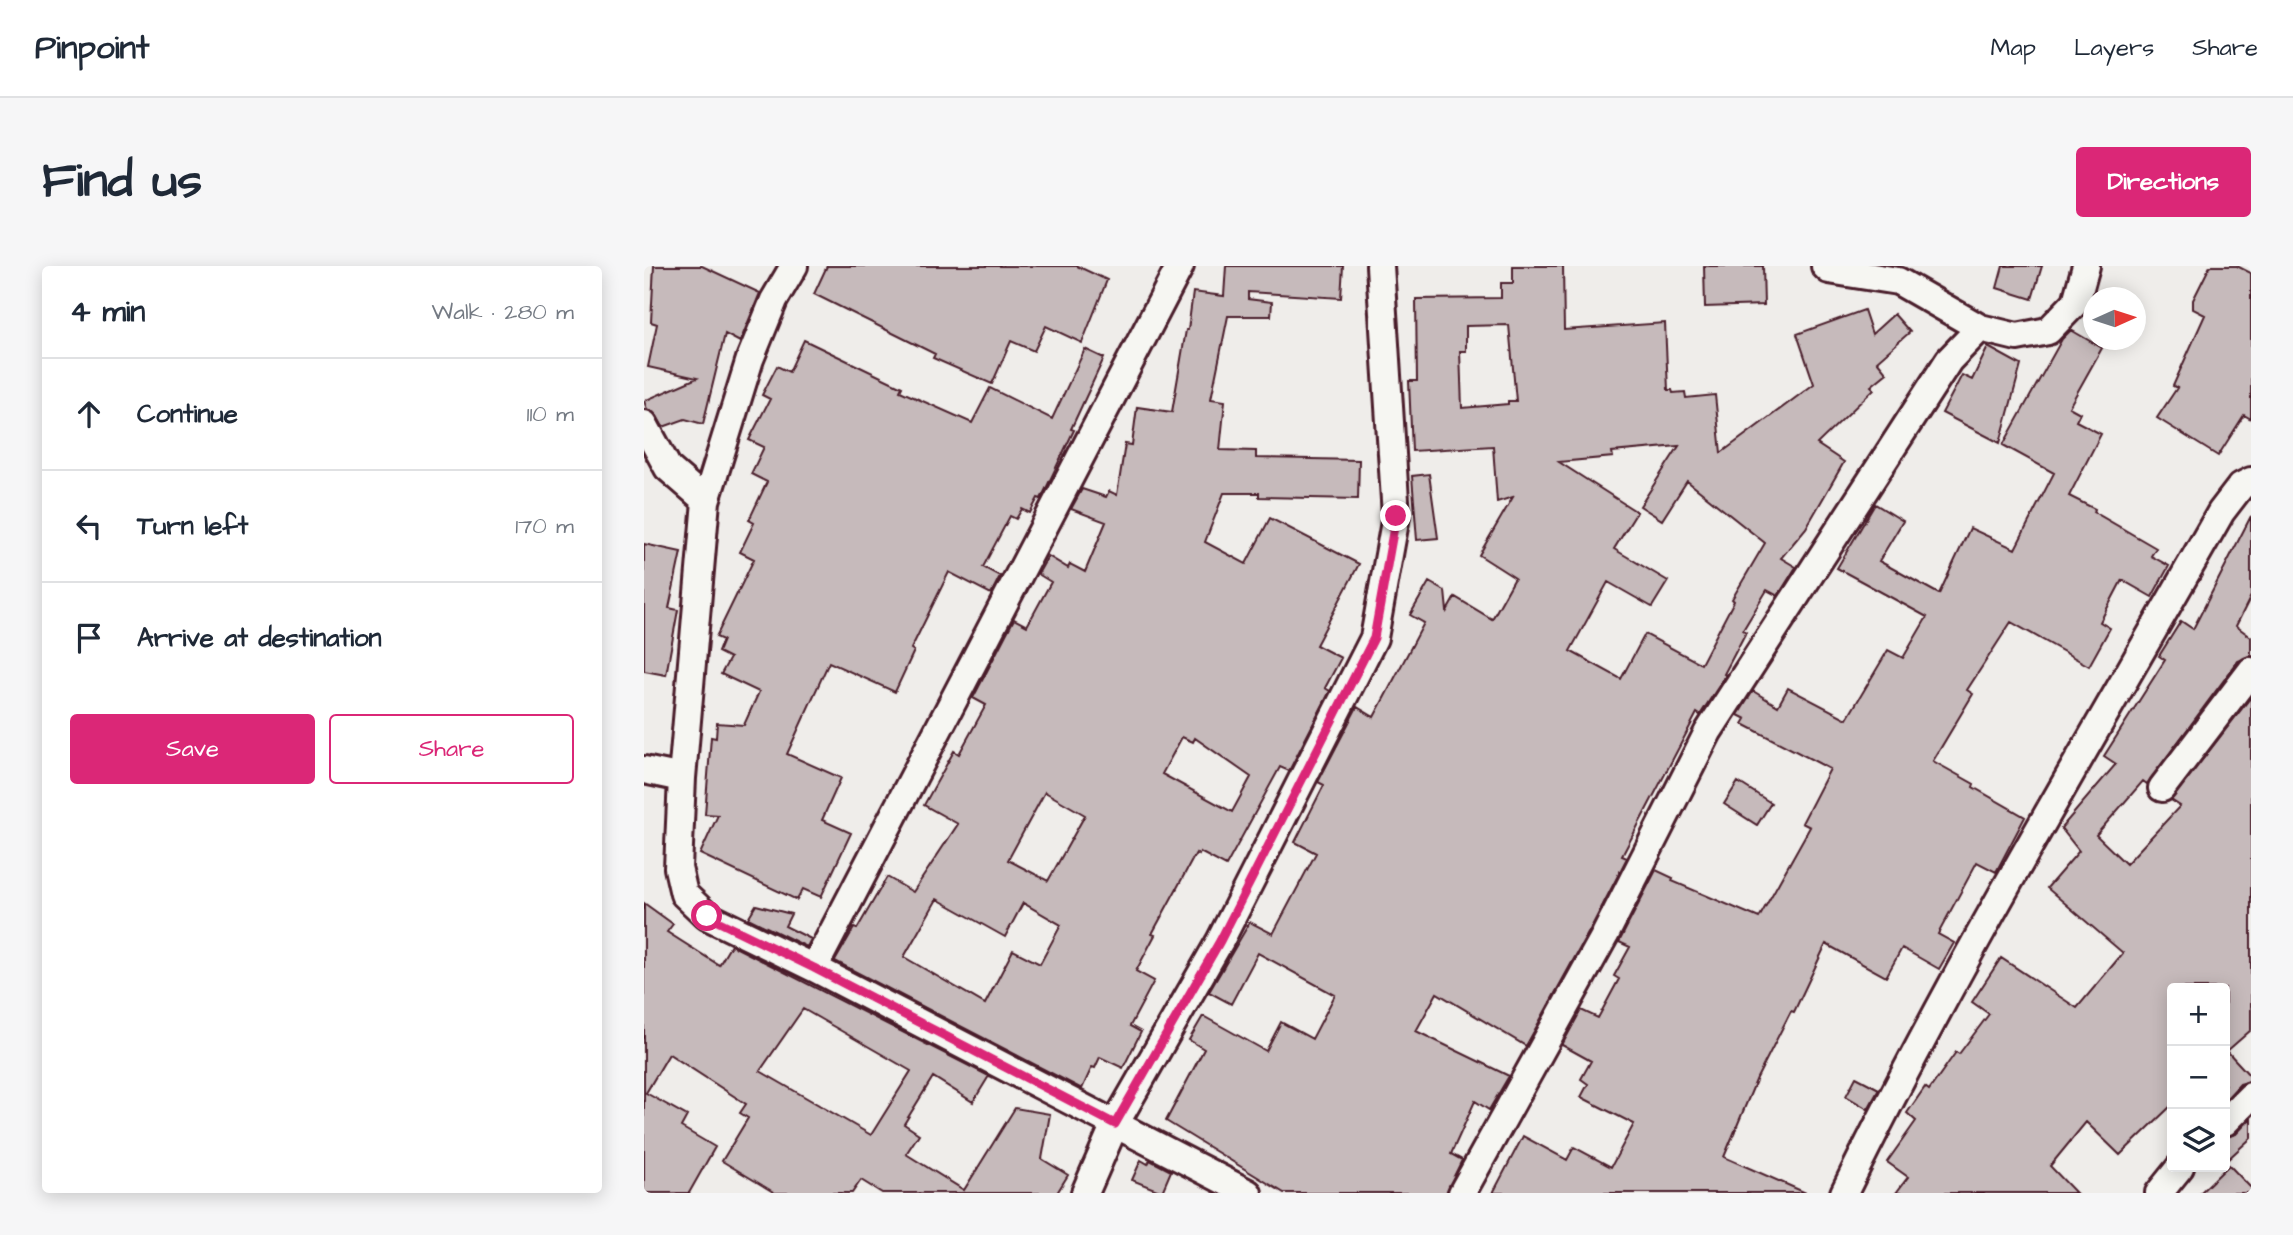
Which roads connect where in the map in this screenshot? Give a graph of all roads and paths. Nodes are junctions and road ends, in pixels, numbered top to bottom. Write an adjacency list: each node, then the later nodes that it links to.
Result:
1 (794, 266): 9 (street)
2 (1180, 266): 14 (street)
3 (1380, 266): 17 (street)
4 (1825, 266): 6 (street)
5 (2086, 266): 6 (street)
6 (1980, 328): 21 (street)
7 (644, 424): 9 (street)
8 (2251, 481): 22 (street)
9 (706, 501): 12 (street)
10 (2251, 671): 13 (street)
11 (644, 770): 12 (street)
12 (682, 778): 14 (street)
13 (2162, 788)
14 (814, 968): 17 (street)
15 (2251, 1096): 16 (street)
16 (2230, 1117)
17 (1115, 1124): 19 (street); 20 (street)
18 (2176, 1172): 23 (street)
19 (1085, 1193)
20 (1248, 1193)
21 (1462, 1193)
22 (1844, 1193)
23 (2159, 1193)

